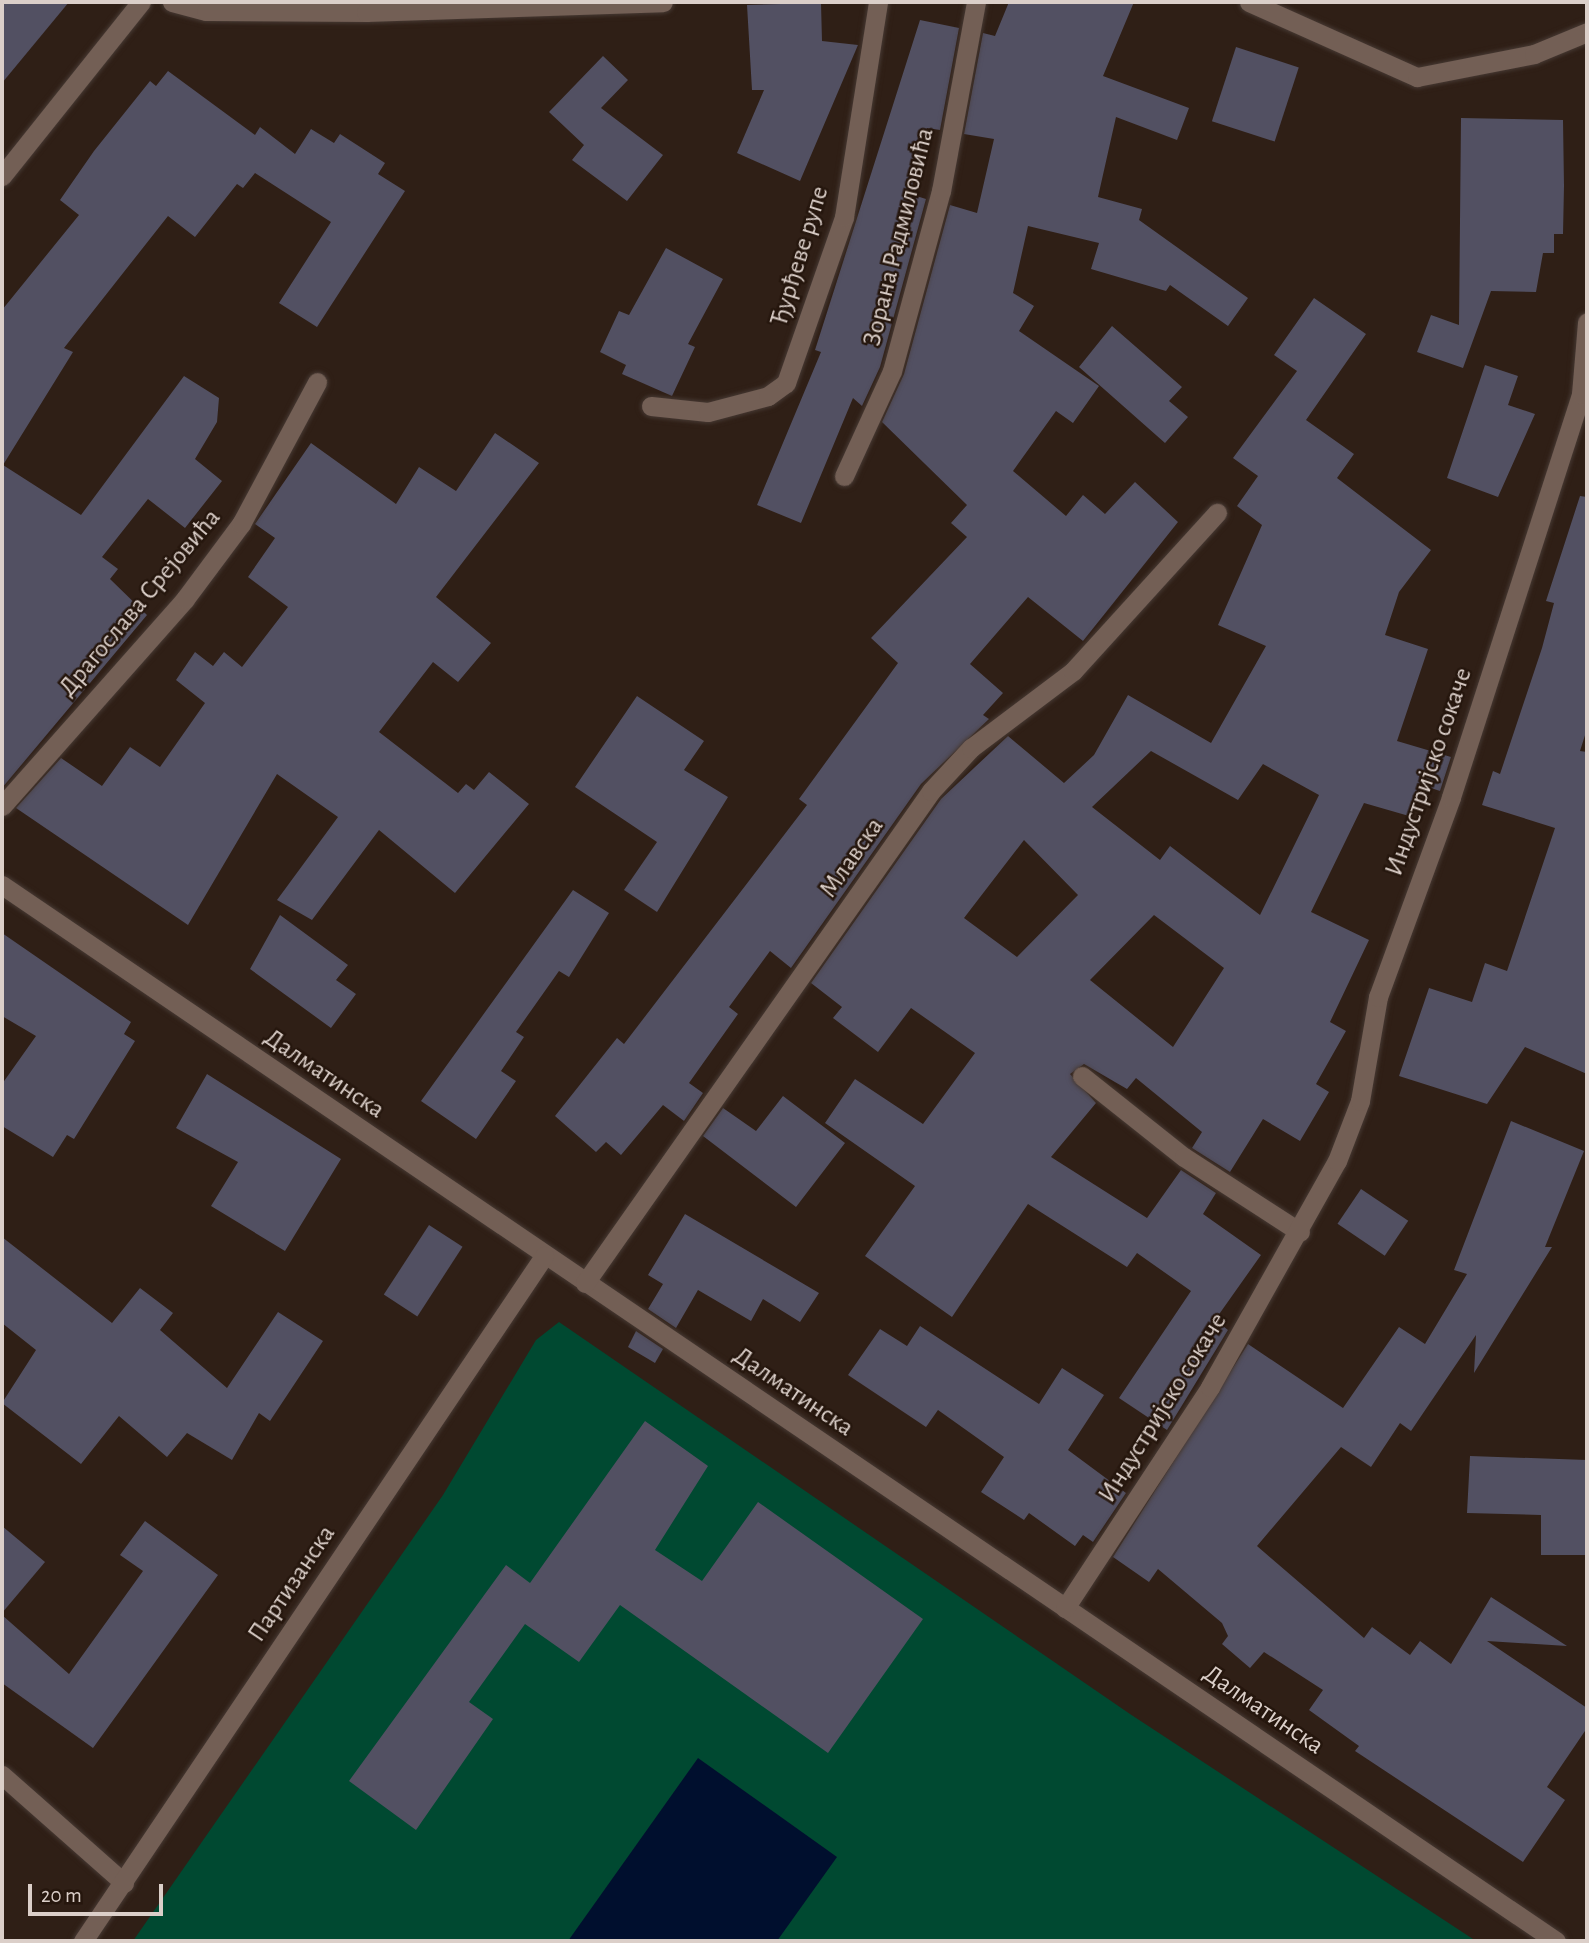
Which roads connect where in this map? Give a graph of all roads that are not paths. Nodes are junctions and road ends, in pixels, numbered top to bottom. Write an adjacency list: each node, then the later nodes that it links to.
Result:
1 (141, 2): 9 (street)
2 (172, 2): 3 (street)
3 (663, 2)
4 (878, 2): 12 (street, Ђурђеве рупе)
5 (976, 2): 13 (street, Зорана Радмиловића)
6 (1249, 2): 7 (street)
7 (1587, 32): 8 (street)
8 (1587, 49)
9 (2, 176)
10 (1587, 322): 18 (street, Индустријско сокаче)
11 (317, 382): 15 (street, Драгослава Срејовића)
12 (650, 406)
13 (844, 476)
14 (1217, 513): 20 (street, Млавска)
15 (2, 806)
16 (2, 885): 19 (street, Далматинска)
17 (1082, 1076): 18 (street)
18 (1300, 1233): 21 (street, Индустријско сокаче)
19 (544, 1256): 20 (street, Далматинска); 23 (street, Партизанска)
20 (585, 1283): 21 (street, Далматинска)
21 (1066, 1608): 25 (street, Далматинска)
22 (2, 1775): 23 (street)
23 (124, 1883): 24 (street, Партизанска)
24 (83, 1941)
25 (1556, 1941)

